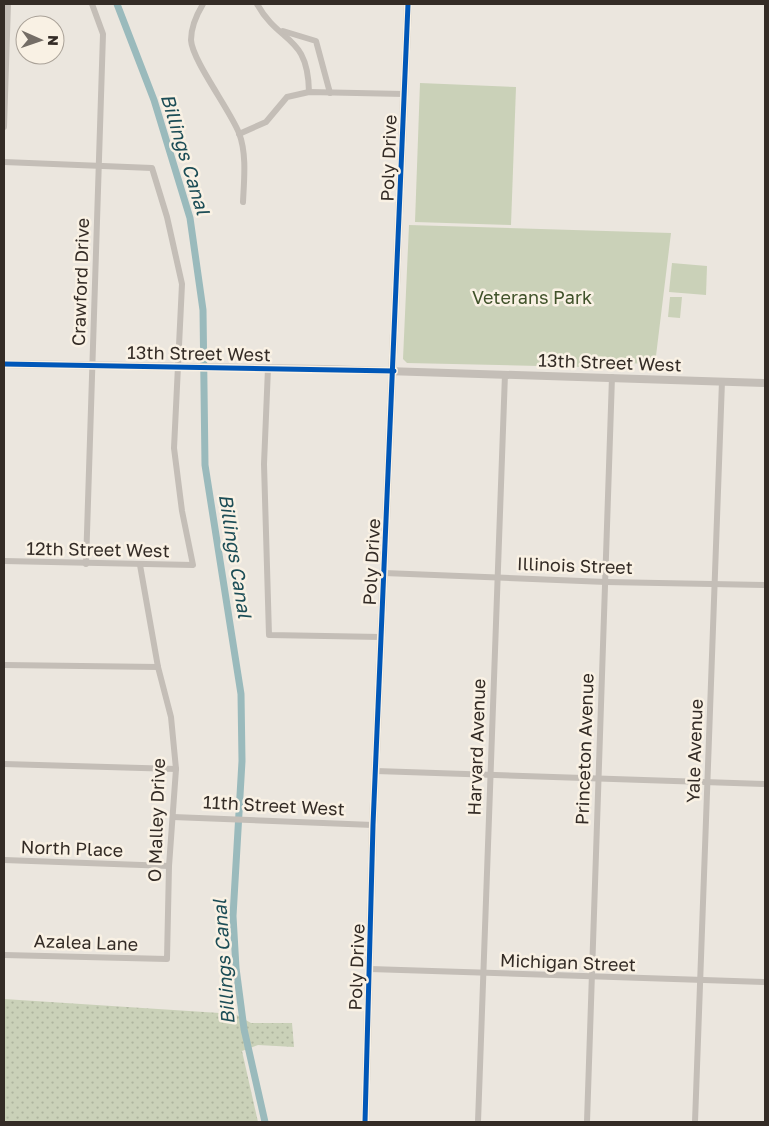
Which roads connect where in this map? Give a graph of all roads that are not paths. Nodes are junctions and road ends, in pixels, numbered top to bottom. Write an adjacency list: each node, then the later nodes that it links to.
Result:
1 (8, 4): 7 (street)
2 (92, 4): 14 (street, Crawford Drive)
3 (203, 4): 12 (street)
4 (257, 4): 6 (street)
5 (408, 4): 10 (street, Poly Drive)
6 (276, 28): 8 (street); 9 (street)
7 (5, 67): 11 (street)
8 (309, 92): 9 (street); 12 (street)
9 (330, 93): 10 (street)
10 (404, 94): 20 (street, Poly Drive)
11 (4, 127)
12 (239, 134): 15 (street)
13 (4, 162): 14 (street)
14 (99, 165): 17 (street, Crawford Drive); 18 (street)
15 (243, 202)
16 (4, 364): 17 (street, 13th Street West)
17 (92, 365): 18 (street, 13th Street West); 26 (street, Crawford Drive)
18 (179, 366): 19 (street, 13th Street West); 27 (street, 12th Street West)
19 (268, 368): 20 (street, 13th Street West); 33 (street)
20 (394, 371): 21 (street, 13th Street West); 28 (street, Poly Drive)
21 (505, 374): 22 (street, 13th Street West); 29 (street, Harvard Avenue)
22 (612, 377): 23 (street, 13th Street West); 30 (street, Princeton Avenue)
23 (722, 381): 24 (street, 13th Street West); 31 (street, Yale Avenue)
24 (765, 383)
25 (4, 561): 26 (street, 12th Street West)
26 (86, 564): 27 (street, 12th Street West)
27 (140, 565): 35 (street, O Malley Drive)
28 (384, 573): 29 (street, Illinois Street); 33 (street, Poly Drive)
29 (497, 578): 30 (street, Illinois Street); 39 (street, Harvard Avenue)
30 (606, 582): 31 (street, Illinois Street); 40 (street, Princeton Avenue)
31 (715, 583): 32 (street, Illinois Street); 41 (street, Yale Avenue)
32 (765, 585)
33 (381, 637): 38 (street, Poly Drive)
34 (4, 664): 35 (street)
35 (158, 667): 37 (street, O Malley Drive)
36 (4, 764): 37 (street)
37 (176, 769): 43 (street, O Malley Drive)
38 (376, 771): 39 (street); 44 (street, Poly Drive)
39 (490, 775): 40 (street); 50 (street, Harvard Avenue)
40 (598, 778): 41 (street); 51 (street, Princeton Avenue)
41 (708, 782): 42 (street); 52 (street, Yale Avenue)
42 (765, 784)
43 (173, 817): 44 (street, 11th Street West); 46 (street, O Malley Drive)
44 (373, 825): 49 (street, Poly Drive)
45 (4, 860): 46 (street, North Place)
46 (169, 866): 48 (street, O Malley Drive)
47 (4, 955): 48 (street, Azalea Lane)
48 (166, 959)
49 (370, 969): 50 (street, Michigan Street); 54 (street, Poly Drive)
50 (485, 974): 51 (street, Michigan Street); 55 (street, Harvard Avenue)
51 (592, 977): 52 (street, Michigan Street); 56 (street, Princeton Avenue)
52 (701, 981): 53 (street, Michigan Street); 57 (street, Yale Avenue)
53 (765, 982)
54 (365, 1122)
55 (478, 1122)
56 (588, 1122)
57 (695, 1122)

